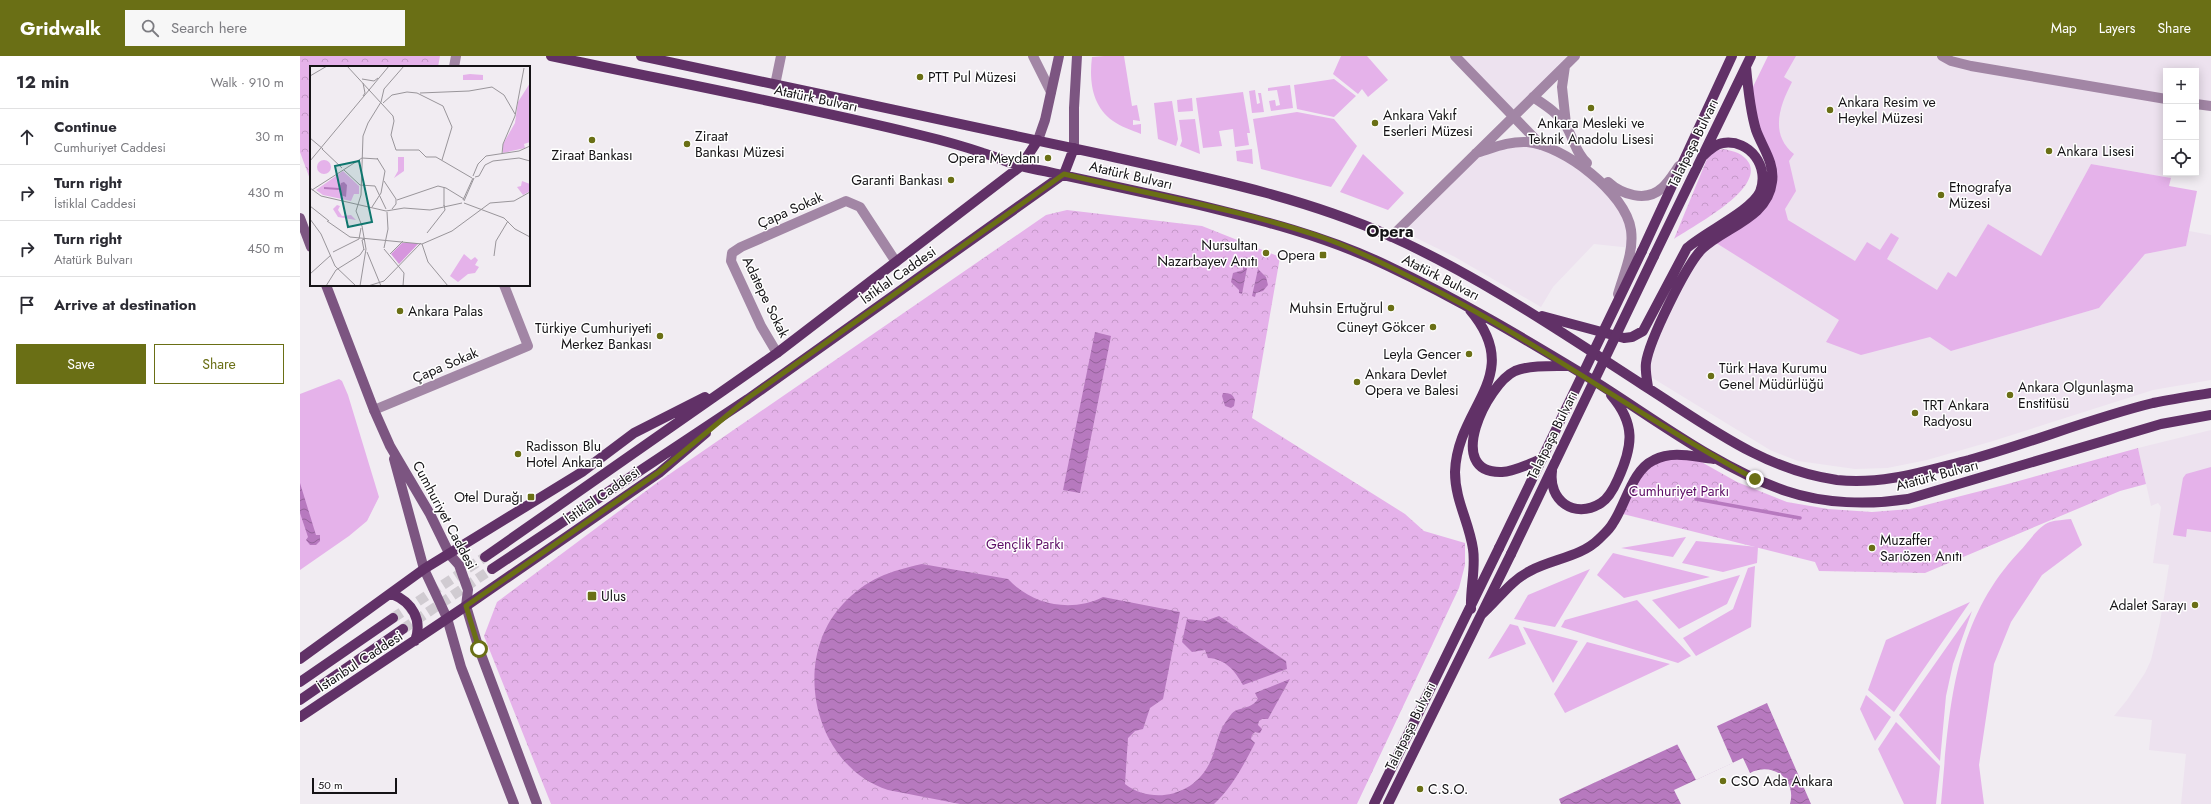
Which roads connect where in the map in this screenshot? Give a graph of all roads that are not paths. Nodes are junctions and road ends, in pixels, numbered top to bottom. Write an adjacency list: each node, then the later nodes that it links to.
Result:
1 (456, 56): 13 (street)
2 (551, 56): 30 (main road, Atatürk Bulvarı)
3 (640, 56): 16 (main road, Atatürk Bulvarı)
4 (781, 56): 16 (street)
5 (1058, 56): 17 (main road)
6 (1077, 56): 26 (main road)
7 (1455, 56): 22 (street)
8 (1575, 56): 14 (street)
9 (1732, 56): 29 (main road, Talatpaşa Bulvarı)
10 (1751, 56): 15 (main road, Talatpaşa Bulvarı)
11 (1942, 56): 19 (street)
12 (1030, 57): 17 (street)
13 (454, 66)
14 (1565, 66): 18 (street); 23 (street)
15 (1746, 67): 28 (main road, Talatpaşa Bulvarı); 46 (main road)
16 (775, 85): 24 (main road, Atatürk Bulvarı)
17 (1051, 92): 24 (main road)
18 (1533, 97): 22 (street); 23 (street)
19 (2163, 98)
20 (2199, 104): 21 (street)
21 (2211, 106)
22 (1513, 116): 25 (street); 27 (street)
23 (1567, 126): 29 (street)
24 (1038, 140): 26 (main road, Atatürk Bulvarı); 30 (main road, İstiklal Caddesi)
25 (1541, 145): 27 (street); 41 (street)
26 (1074, 148): 31 (main road); 33 (main road, Atatürk Bulvarı)
27 (1476, 153): 33 (street)
28 (1703, 156): 40 (main road); 54 (main road, Talatpaşa Bulvarı, bridge)
29 (1684, 160): 41 (main road, Talatpaşa Bulvarı, bridge)
30 (1020, 166): 31 (main road, Atatürk Bulvarı); 36 (main road, İstiklal Caddesi)
31 (1064, 174): 39 (main road, Atatürk Bulvarı); 48 (main road, İstiklal Caddesi)
32 (300, 218): 34 (main road)
33 (1391, 236): 40 (main road, Atatürk Bulvarı)
34 (310, 244)
35 (732, 253): 36 (street, Çapa Sokak); 42 (street, Adatepe Sokak)
36 (896, 262): 42 (main road, İstiklal Caddesi)
37 (326, 286): 49 (main road, Cumhuriyet Caddesi)
38 (504, 286): 49 (street, Çapa Sokak)
39 (1464, 304): 43 (main road, Atatürk Bulvarı); 61 (main road)
40 (1531, 313): 46 (main road, Atatürk Bulvarı)
41 (1612, 313): 52 (main road, Talatpaşa Bulvarı, bridge)
42 (778, 353): 44 (main road, İstiklal Caddesi)
43 (1569, 366): 45 (main road, Atatürk Bulvarı); 52 (main road)
44 (738, 381): 55 (main road, İstiklal Caddesi); 56 (main road, İstiklal Caddesi)
45 (1602, 386): 53 (main road, Atatürk Bulvarı); 54 (main road, bridge)
46 (1648, 388): 47 (main road, Atatürk Bulvarı)
47 (2211, 393)
48 (748, 398): 57 (main road, İstiklal Caddesi); 60 (main road, İstiklal Caddesi)
49 (374, 410): 51 (main road, Cumhuriyet Caddesi)
50 (2211, 415): 53 (main road, Atatürk Bulvarı)
51 (390, 446): 55 (main road, Cumhuriyet Caddesi); 58 (main road, Cumhuriyet Caddesi)
52 (1542, 459): 61 (main road, Talatpaşa Bulvarı, bridge)
53 (1719, 460): 62 (main road)
54 (1553, 465): 62 (main road, Talatpaşa Bulvarı, bridge)
55 (450, 555): 58 (main road, İstiklal Caddesi); 60 (main road, Cumhuriyet Caddesi)
56 (485, 557)
57 (492, 569)
58 (424, 570): 59 (main road); 64 (main road, Cumhuriyet Caddesi)
59 (392, 594): 66 (main road, İstanbul Caddesi); 67 (main road)
60 (466, 606): 64 (main road, İstiklal Caddesi); 72 (main road, Cumhuriyet Caddesi)
61 (1471, 609): 73 (main road, Talatpaşa Bulvarı)
62 (1481, 615): 74 (main road, Talatpaşa Bulvarı)
63 (393, 618): 68 (main road, İstanbul Caddesi)
64 (447, 618): 66 (main road, İstanbul Caddesi); 71 (main road, Cumhuriyet Caddesi)
65 (403, 630): 69 (main road, İstanbul Caddesi)
66 (415, 641): 70 (main road, İstanbul Caddesi)
67 (300, 659)
68 (300, 682)
69 (300, 700)
70 (300, 717)
71 (514, 804)
72 (537, 804)
73 (1374, 804)
74 (1388, 804)

